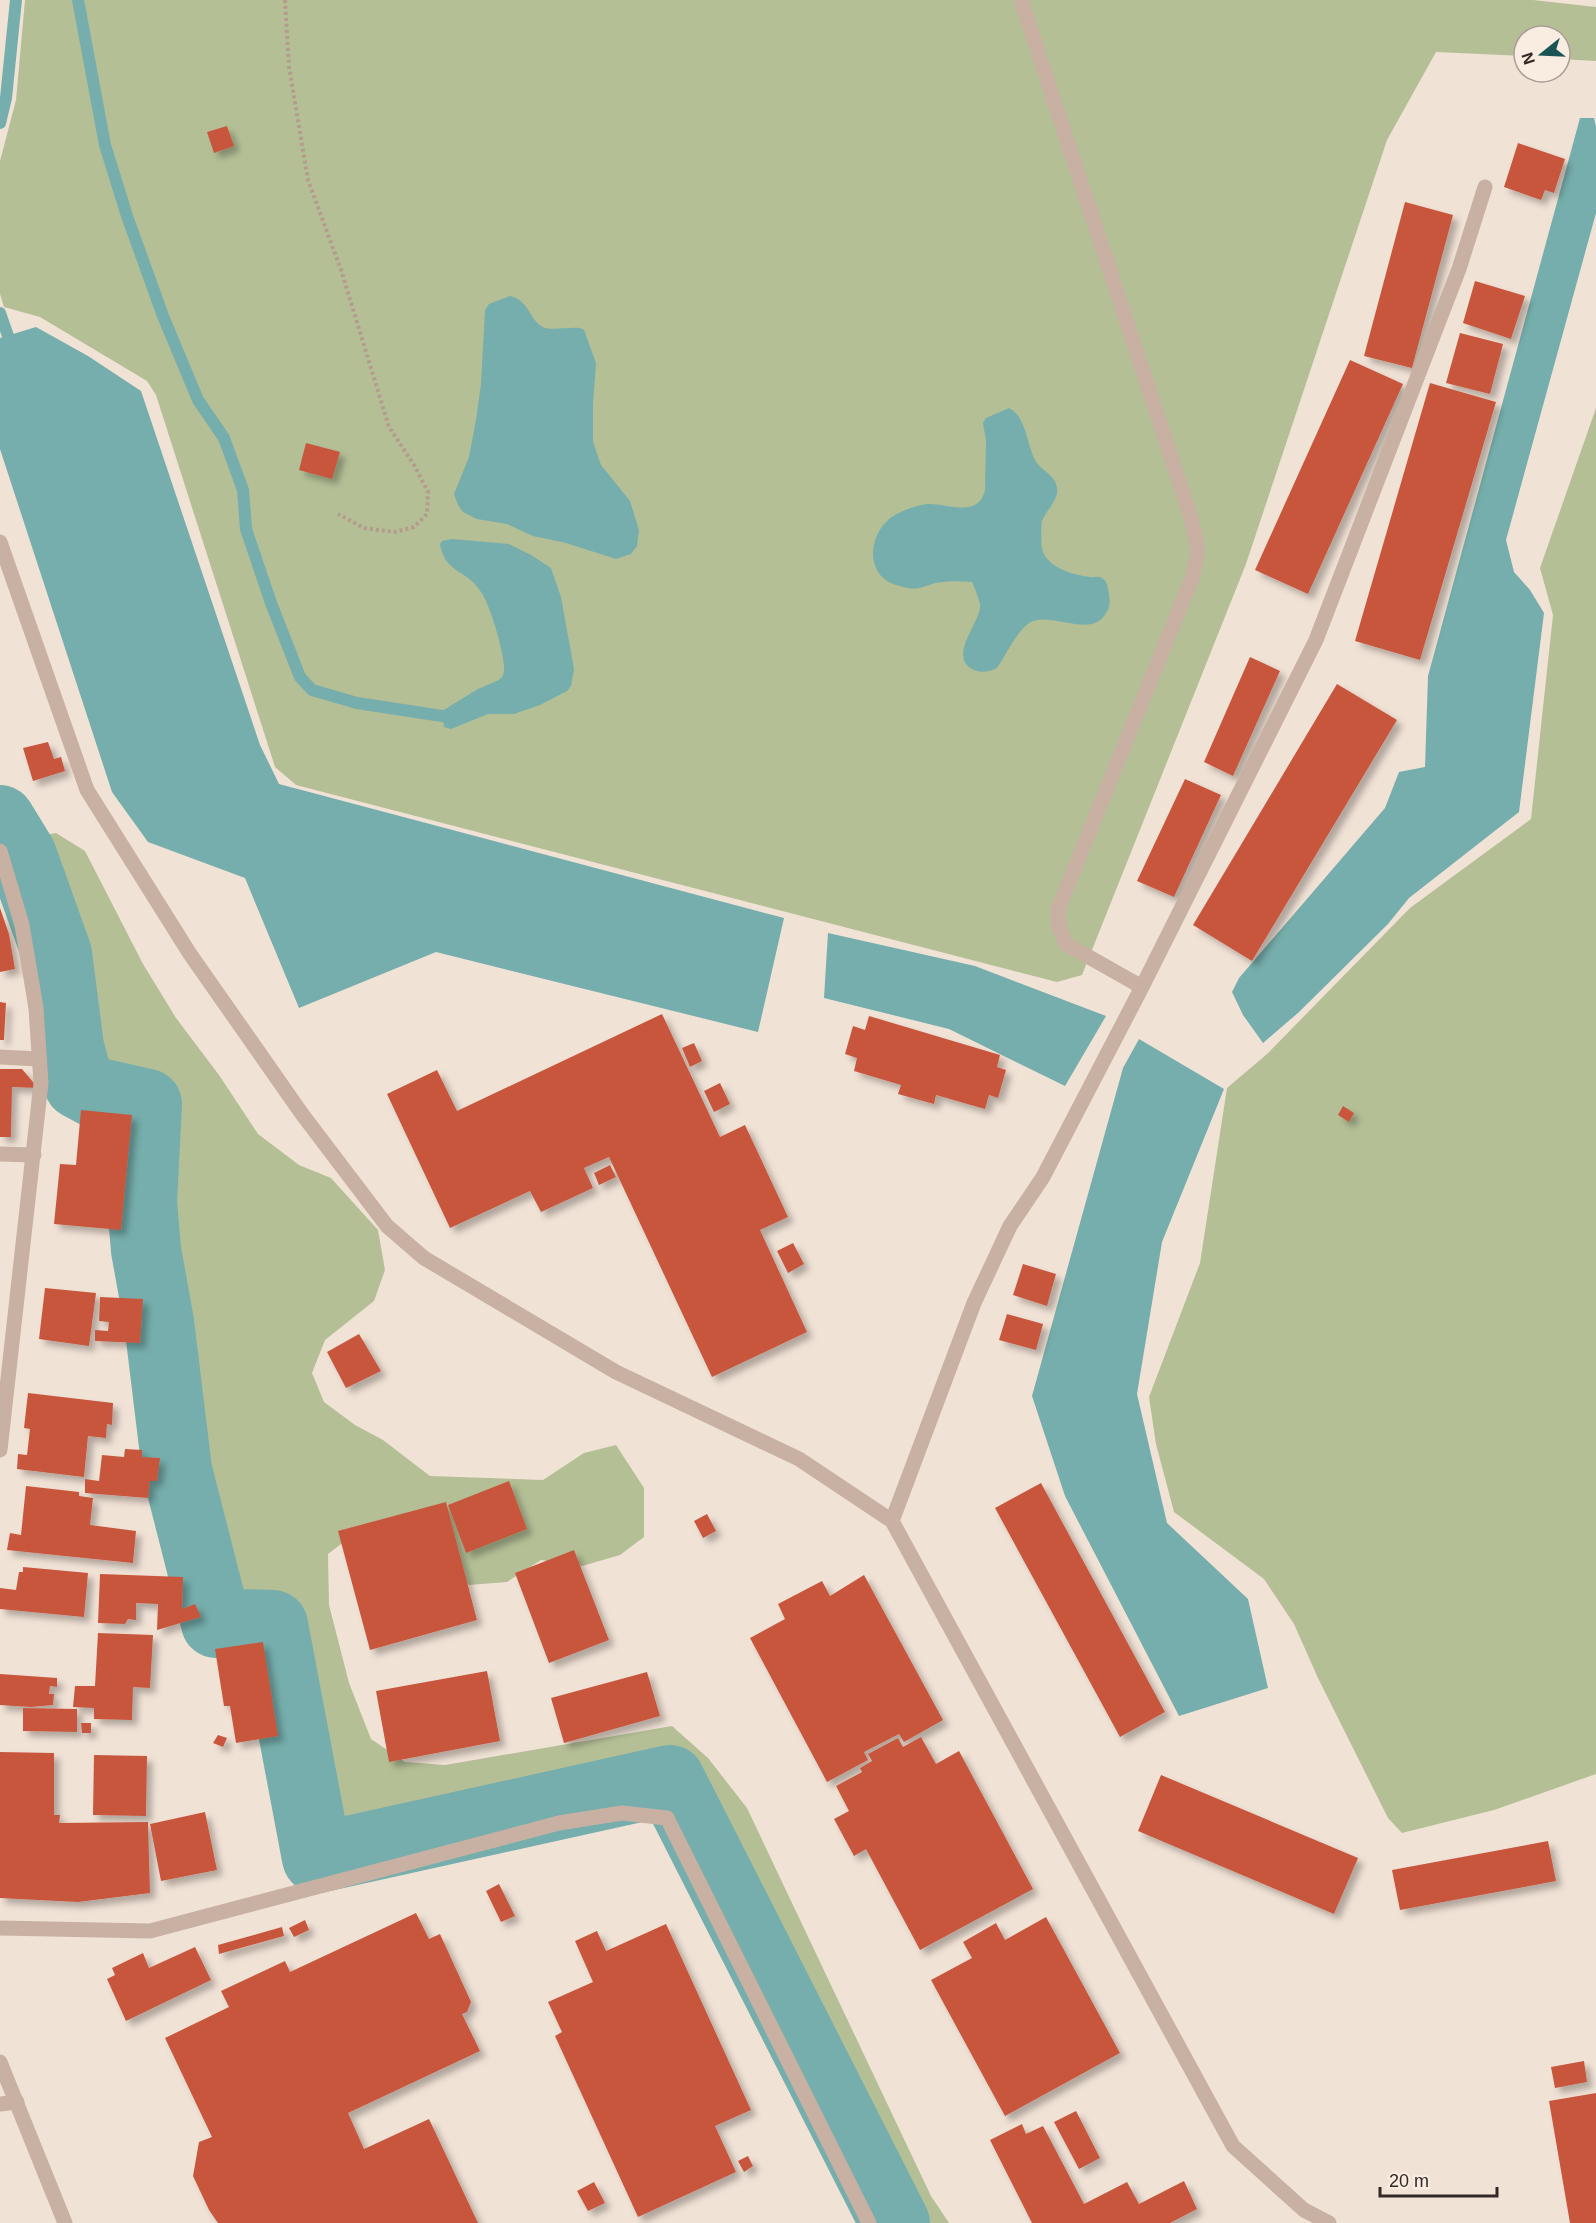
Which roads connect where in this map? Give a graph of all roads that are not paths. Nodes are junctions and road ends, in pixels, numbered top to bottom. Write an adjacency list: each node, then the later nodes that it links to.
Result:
1 (1022, 0): 5 (street)
2 (1485, 188): 5 (street)
3 (0, 542): 11 (street)
4 (0, 851): 7 (street)
5 (1142, 987): 11 (street)
6 (0, 1057): 7 (street)
7 (39, 1059): 9 (street)
8 (0, 1154): 9 (street)
9 (34, 1155): 10 (street)
10 (0, 1450)
11 (892, 1521): 18 (street)
12 (0, 1929): 17 (street)
13 (0, 2062): 14 (street)
14 (17, 2102): 15 (street); 16 (street)
15 (0, 2104)
16 (64, 2223)
17 (869, 2223)
18 (1329, 2223)

